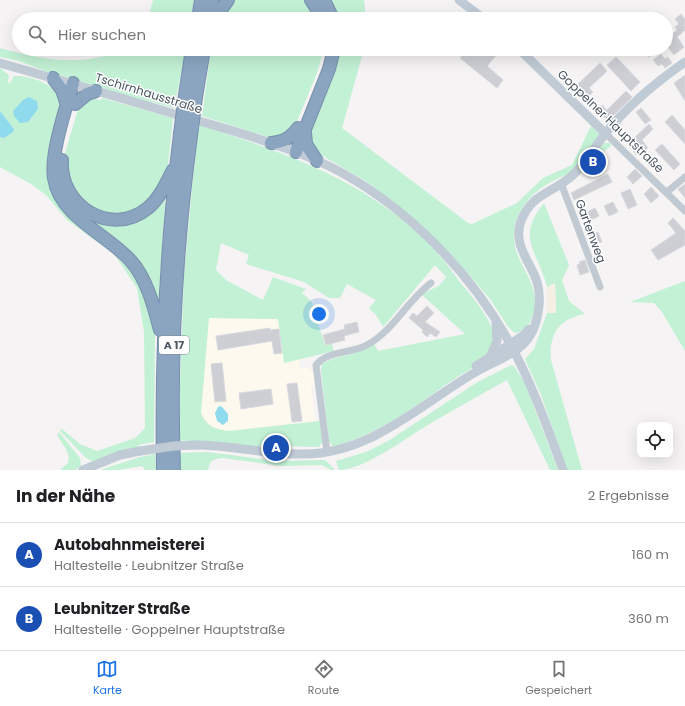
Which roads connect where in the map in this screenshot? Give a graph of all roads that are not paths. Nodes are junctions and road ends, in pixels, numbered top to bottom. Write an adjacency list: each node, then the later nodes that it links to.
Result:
1 (201, 0): 7 (highway)
2 (212, 0): 8 (highway)
3 (228, 0): 9 (highway)
4 (311, 0): 10 (highway)
5 (324, 0): 11 (highway)
6 (459, 0): 12 (street)
7 (199, 12)
8 (210, 12)
9 (219, 12)
10 (319, 12)
11 (330, 12)
12 (475, 12)
13 (192, 56): 23 (highway, A 17)
14 (202, 56): 23 (highway, A 17)
15 (324, 56): 25 (highway)
16 (332, 56): 25 (highway)
17 (526, 56): 26 (street, Goppelner Hauptstraße)
18 (685, 62): 26 (street)
19 (0, 63): 20 (street, Tschirnhausstraße)
20 (53, 78): 21 (street, Tschirnhausstraße); 24 (highway)
21 (76, 84): 22 (street, Tschirnhausstraße); 24 (highway)
22 (96, 91): 24 (highway); 28 (street, Tschirnhausstraße)
23 (190, 96): 27 (highway, A 17, bridge)
24 (71, 104): 31 (highway); 39 (highway)
25 (301, 128): 28 (highway); 29 (highway); 30 (highway)
26 (606, 133): 33 (street); 34 (street, Goppelner Hauptstraße)
27 (185, 135): 31 (highway, A 17); 46 (highway, A 17)
28 (271, 143): 29 (street, Tschirnhausstraße)
29 (293, 151): 30 (street, Tschirnhausstraße)
30 (317, 161): 38 (street, Tschirnhausstraße)
31 (176, 165): 39 (highway, A 17)
32 (685, 177): 34 (street)
33 (565, 181): 37 (street, Gartenweg); 40 (street)
34 (667, 192): 35 (street, Goppelner Hauptstraße)
35 (685, 211)
36 (431, 283): 43 (street)
37 (600, 287)
38 (496, 322): 40 (street, Tschirnhausstraße); 41 (street)
39 (163, 342): 45 (highway, A 17)
40 (512, 348): 41 (street); 42 (street); 47 (street, Tschirnhausstraße)
41 (491, 356): 42 (street)
42 (421, 408): 43 (street)
43 (326, 452): 44 (street, bridge)
44 (83, 470)
45 (163, 470)
46 (174, 470)
47 (563, 470)

